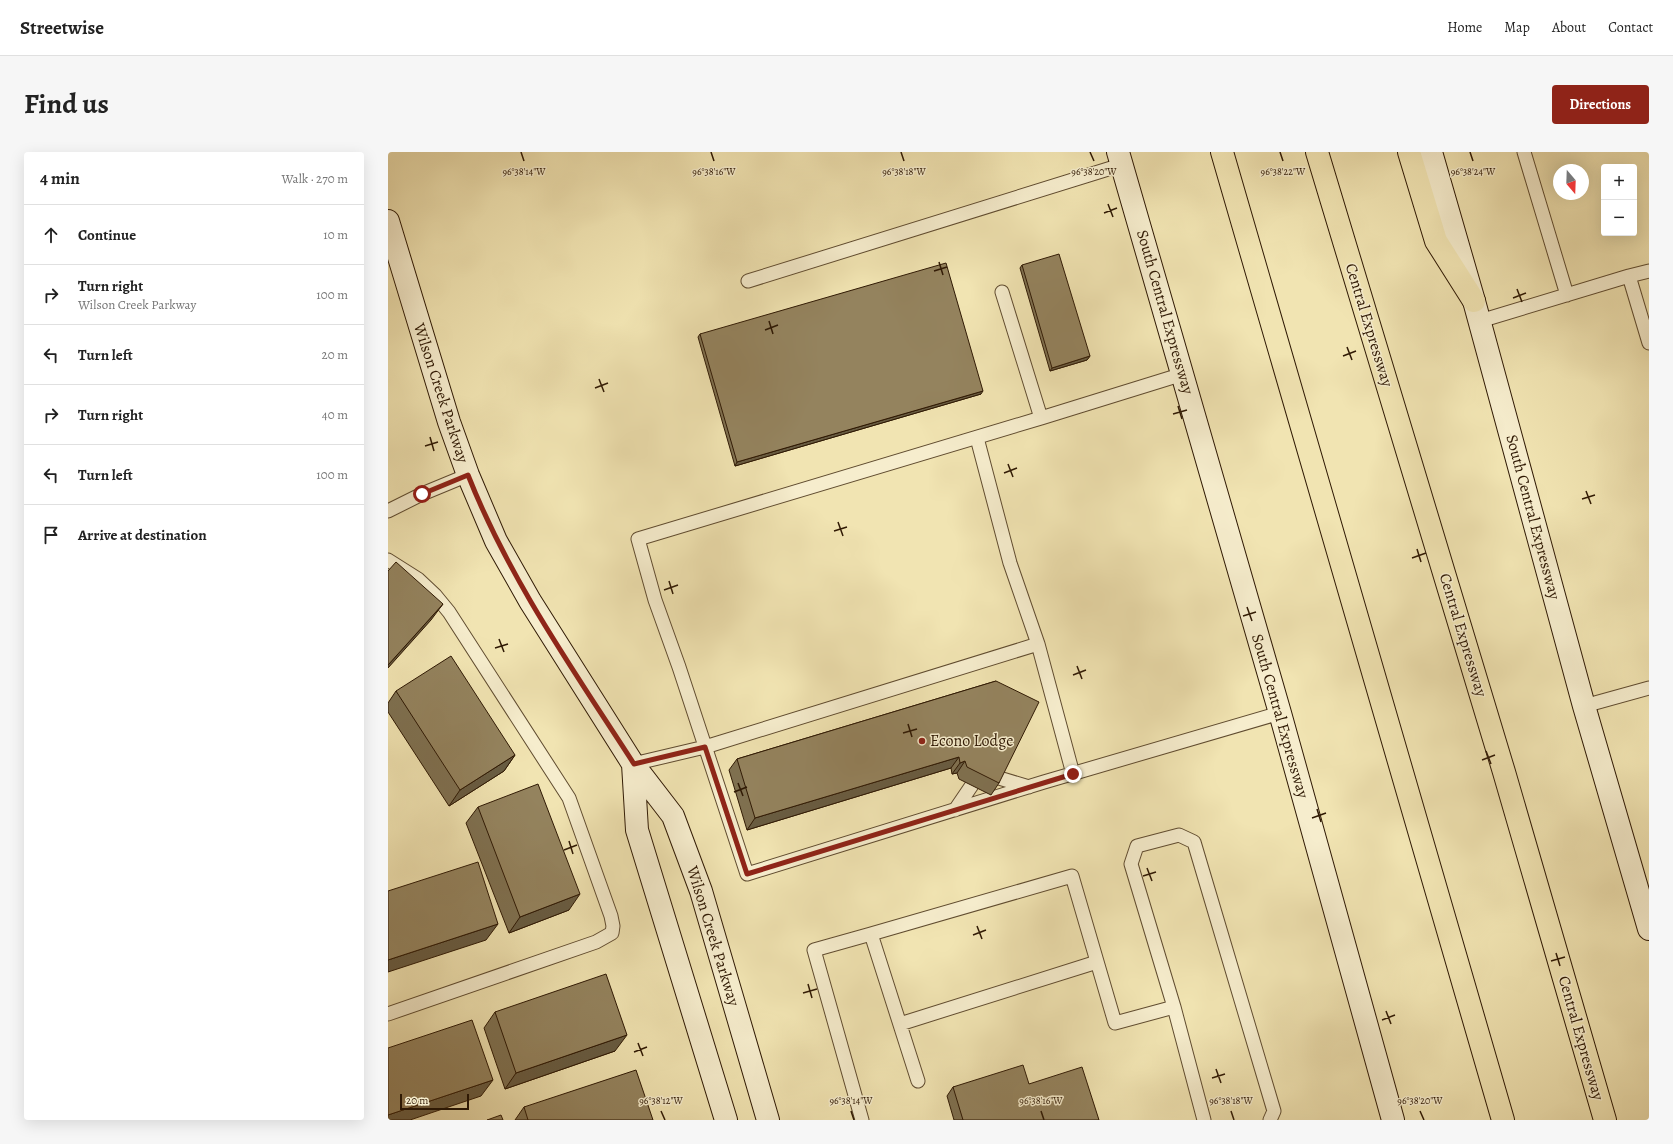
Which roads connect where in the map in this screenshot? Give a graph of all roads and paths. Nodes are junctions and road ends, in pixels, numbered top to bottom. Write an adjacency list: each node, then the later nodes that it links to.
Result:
1 (1222, 152): 45 (highway)
2 (1317, 152): 46 (highway, Central Expressway)
3 (1409, 152): 13 (highway)
4 (1431, 152): 13 (main road, South Central Expressway)
5 (1524, 152): 12 (lane)
6 (1120, 158): 10 (lane); 15 (main road, South Central Expressway)
7 (388, 221): 18 (main road, Wilson Creek Parkway)
8 (1649, 272): 9 (lane)
9 (1630, 276): 12 (lane); 14 (lane)
10 (748, 281)
11 (1002, 292): 16 (lane)
12 (1567, 295): 13 (lane)
13 (1477, 311): 23 (main road, South Central Expressway)
14 (1649, 343)
15 (1183, 374): 16 (lane); 24 (main road, South Central Expressway)
16 (1040, 418): 17 (lane)
17 (977, 438): 21 (lane); 25 (lane)
18 (468, 475): 19 (lane); 26 (main road, Wilson Creek Parkway)
19 (388, 511)
20 (388, 560): 36 (lane)
21 (1038, 644): 25 (lane); 27 (lane)
22 (1649, 688): 23 (lane)
23 (1584, 706): 32 (main road, South Central Expressway)
24 (1280, 713): 27 (lane); 44 (main road, South Central Expressway)
25 (705, 747): 26 (lane); 31 (lane)
26 (634, 764): 39 (main road, Wilson Creek Parkway); 40 (main road, Wilson Creek Parkway)
27 (1073, 774): 30 (lane)
28 (999, 778): 30 (lane)
29 (972, 785): 31 (lane)
30 (1029, 787): 31 (lane)
31 (955, 810)
32 (1649, 929)
33 (871, 934): 34 (lane); 37 (lane); 41 (lane)
34 (1097, 962): 35 (lane); 37 (lane)
35 (1174, 1007): 42 (lane); 43 (lane)
36 (388, 1014)
37 (900, 1024): 38 (lane)
38 (918, 1081)
39 (726, 1120)
40 (768, 1120)
41 (862, 1120)
42 (1204, 1120)
43 (1270, 1120)
44 (1393, 1120)
45 (1503, 1120)
46 (1605, 1120)

